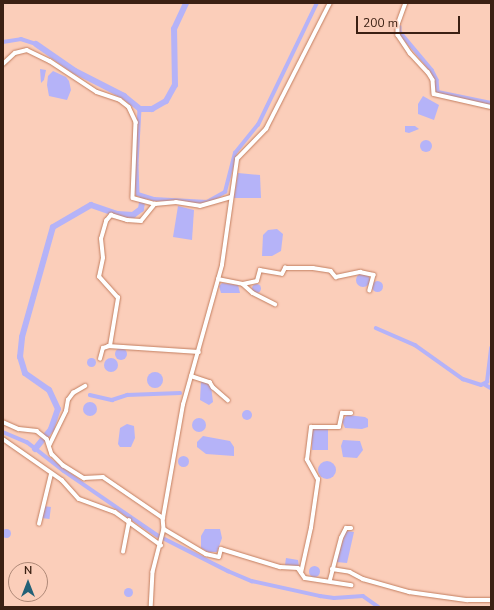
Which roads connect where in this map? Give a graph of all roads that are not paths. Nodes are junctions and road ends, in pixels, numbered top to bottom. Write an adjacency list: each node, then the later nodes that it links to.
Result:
1 (335, 3): 3 (street)
2 (406, 3): 5 (street)
3 (329, 4): 6 (street)
4 (3, 64): 7 (street)
5 (491, 107)
6 (231, 197): 7 (street); 8 (street)
7 (155, 204): 12 (street)
8 (218, 279): 9 (street); 13 (street)
9 (244, 284): 10 (street); 11 (street)
10 (370, 290)
11 (275, 304)
12 (108, 346): 13 (street); 14 (street)
13 (199, 352): 15 (street)
14 (100, 359)
15 (191, 376): 17 (street); 23 (street)
16 (85, 386): 21 (street)
17 (228, 400)
18 (351, 413): 31 (street)
19 (3, 422): 21 (street)
20 (3, 439): 22 (street)
21 (49, 446): 23 (street)
22 (51, 474): 24 (street); 25 (street)
23 (163, 518): 27 (street)
24 (129, 521): 28 (street); 29 (street)
25 (39, 524)
26 (350, 528): 30 (street)
27 (164, 529): 28 (street); 31 (street)
28 (161, 545): 35 (street)
29 (123, 552)
30 (332, 569): 32 (street); 34 (street)
31 (301, 572): 32 (street)
32 (330, 580): 33 (street)
33 (351, 585)
34 (491, 600)
35 (150, 607)

